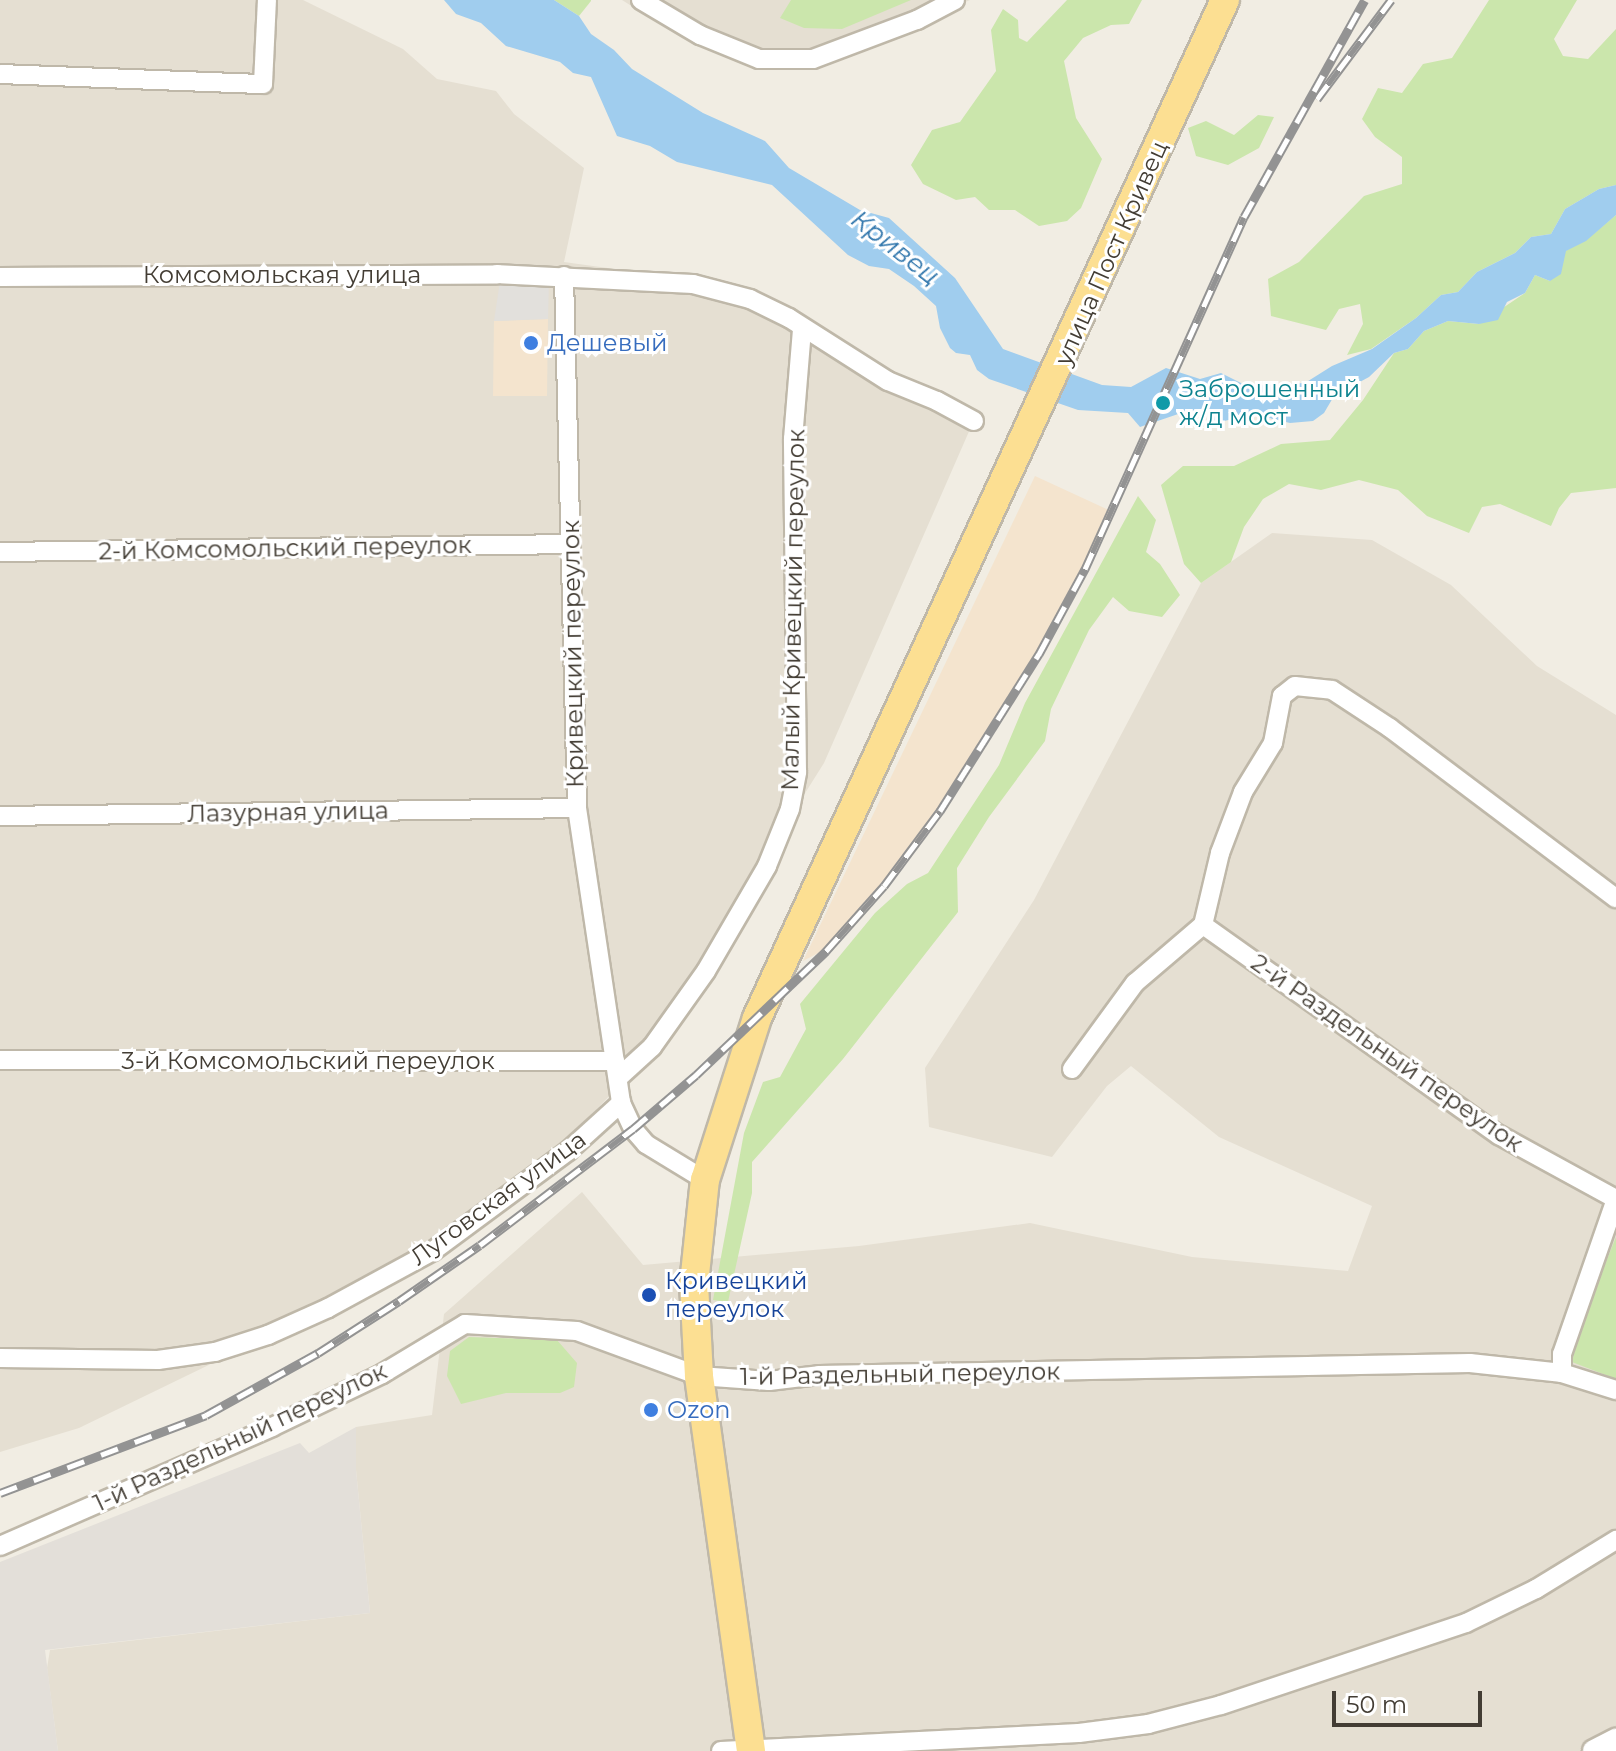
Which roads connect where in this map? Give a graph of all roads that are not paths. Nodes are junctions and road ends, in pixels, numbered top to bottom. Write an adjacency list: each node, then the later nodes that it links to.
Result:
1 (267, 0): 5 (street)
2 (641, 0): 3 (street)
3 (955, 0)
4 (1225, 0): 20 (main road, улица Пост Кривец)
5 (0, 74)
6 (564, 276): 7 (street, Комсомольская улица); 8 (street, Комсомольская улица); 10 (street, Кривецкий переулок)
7 (0, 277)
8 (802, 329): 9 (street, Комсомольская улица); 18 (street, Малый Кривецкий переулок)
9 (974, 421)
10 (571, 544): 11 (street, 2-й Комсомольский переулок); 12 (street, Кривецкий переулок)
11 (0, 552)
12 (577, 808): 13 (street, Лазурная улица); 18 (street, Кривецкий переулок)
13 (0, 816)
14 (1616, 898): 15 (street)
15 (1203, 925): 17 (street); 21 (street, 2-й Раздельный переулок)
16 (0, 1060): 18 (street, 3-й Комсомольский переулок)
17 (1072, 1069)
18 (616, 1070): 19 (street, Кривецкий переулок)
19 (621, 1103): 20 (street, Кривецкий переулок); 22 (street, Луговская улица)
20 (705, 1180): 24 (main road)
21 (1616, 1199): 23 (street)
22 (0, 1358)
23 (1562, 1373): 24 (street, 1-й Раздельный переулок); 25 (street, 1-й Раздельный переулок)
24 (699, 1376): 27 (street, 1-й Раздельный переулок); 29 (main road)
25 (1616, 1390)
26 (1616, 1540): 29 (street)
27 (0, 1546)
28 (1616, 1740): 31 (street)
29 (751, 1750): 30 (street)
30 (721, 1751)
31 (1594, 1751)

